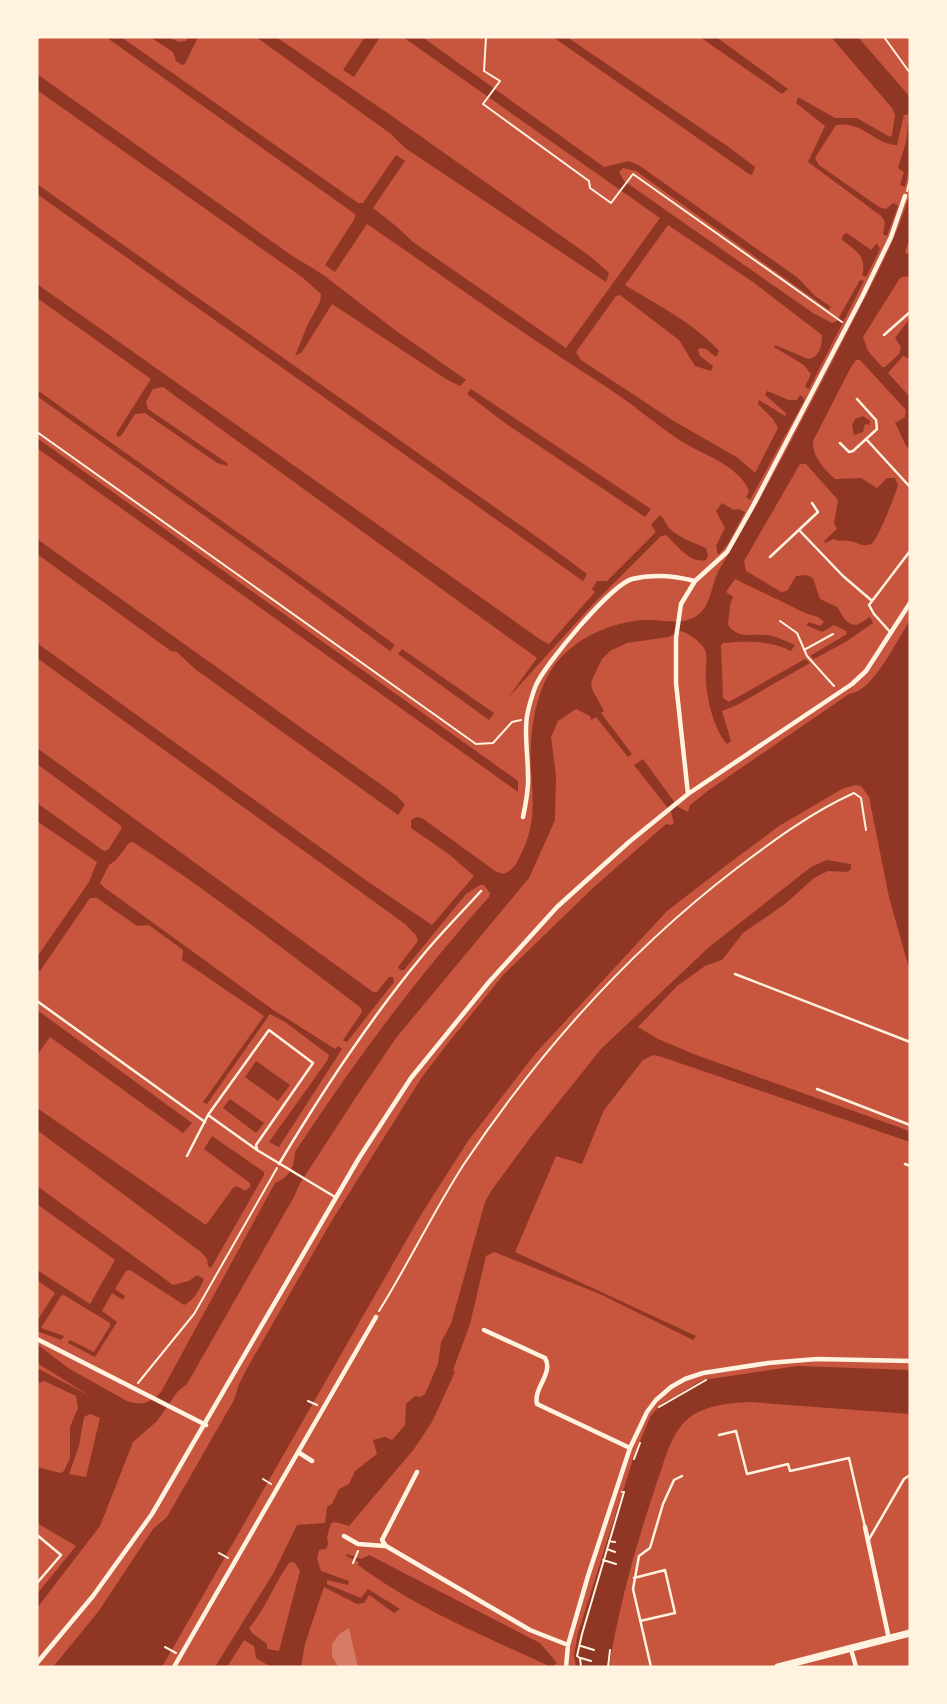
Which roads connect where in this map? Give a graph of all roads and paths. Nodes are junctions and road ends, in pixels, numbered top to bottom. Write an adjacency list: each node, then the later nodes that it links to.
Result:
1 (486, 37): 7 (path)
2 (884, 37): 3 (path)
3 (910, 73)
4 (910, 179): 5 (path)
5 (905, 196): 18 (street)
6 (910, 312): 8 (lane)
7 (842, 322)
8 (884, 335)
9 (858, 399): 11 (lane)
10 (37, 432): 26 (path)
11 (867, 440): 12 (lane); 13 (lane)
12 (841, 443)
13 (910, 487)
14 (812, 503): 15 (lane)
15 (799, 530): 17 (lane); 19 (lane)
16 (910, 551): 19 (lane)
17 (770, 558)
18 (695, 581): 26 (street); 27 (street)
19 (871, 600): 22 (lane)
20 (910, 603): 22 (street)
21 (780, 621): 24 (path)
22 (891, 633): 25 (street)
23 (833, 634): 24 (path)
24 (803, 650): 25 (path)
25 (840, 692): 27 (street)
26 (527, 720): 28 (street)
27 (688, 794): 43 (street)
28 (523, 817)
29 (866, 830): 44 (path)
30 (481, 891): 40 (lane)
31 (736, 974): 33 (lane)
32 (37, 1001): 36 (lane)
33 (910, 1042)
34 (817, 1089): 37 (lane)
35 (208, 1115): 36 (lane); 38 (lane); 38 (lane)
36 (205, 1122): 39 (lane)
37 (910, 1125)
38 (257, 1150): 40 (lane)
39 (187, 1156)
40 (279, 1164): 43 (lane); 49 (path)
41 (905, 1164): 42 (lane)
42 (910, 1166)
43 (335, 1197): 53 (street)
44 (376, 1317): 51 (street)
45 (484, 1330): 56 (street)
46 (37, 1339): 49 (street)
47 (910, 1361): 56 (street)
48 (708, 1379): 52 (path)
49 (134, 1389): 53 (street)
50 (308, 1401): 51 (path)
51 (323, 1409): 57 (street)
52 (656, 1412)
53 (206, 1425): 95 (street)
54 (643, 1435): 58 (path)
55 (719, 1435): 66 (lane)
56 (630, 1448): 86 (street)
57 (298, 1451): 59 (street); 64 (street)
58 (634, 1459)
59 (313, 1461)
60 (417, 1472): 72 (street)
61 (910, 1475): 70 (lane)
62 (682, 1476): 81 (lane)
63 (263, 1479): 64 (path)
64 (277, 1487): 78 (street)
65 (621, 1491): 69 (path)
66 (865, 1527): 70 (street)
67 (37, 1535): 82 (lane)
68 (344, 1536): 72 (street)
69 (608, 1540): 71 (path); 73 (path)
70 (868, 1541): 85 (street)
71 (615, 1542)
72 (386, 1546): 86 (street)
73 (606, 1549): 74 (path); 77 (path)
74 (615, 1552)
75 (219, 1553): 78 (path)
76 (357, 1553): 79 (path)
77 (602, 1560): 80 (path); 87 (path)
78 (234, 1562): 92 (street)
79 (354, 1563)
80 (616, 1564)
81 (634, 1578): 83 (lane); 83 (lane)
82 (37, 1583)
83 (640, 1621): 100 (lane)
84 (910, 1633): 85 (main road)
85 (889, 1640): 89 (main road)
86 (568, 1645): 97 (street)
87 (580, 1646): 90 (path); 93 (path)
88 (164, 1647): 92 (path)
89 (851, 1649): 101 (main road); 102 (street)
90 (594, 1650)
91 (610, 1650): 99 (path)
92 (181, 1656): 96 (street)
93 (580, 1658): 94 (path); 98 (path)
94 (592, 1661)
95 (37, 1663)
96 (174, 1667)
97 (566, 1667)
98 (581, 1667)
99 (608, 1667)
100 (651, 1667)
101 (778, 1667)
102 (856, 1667)

